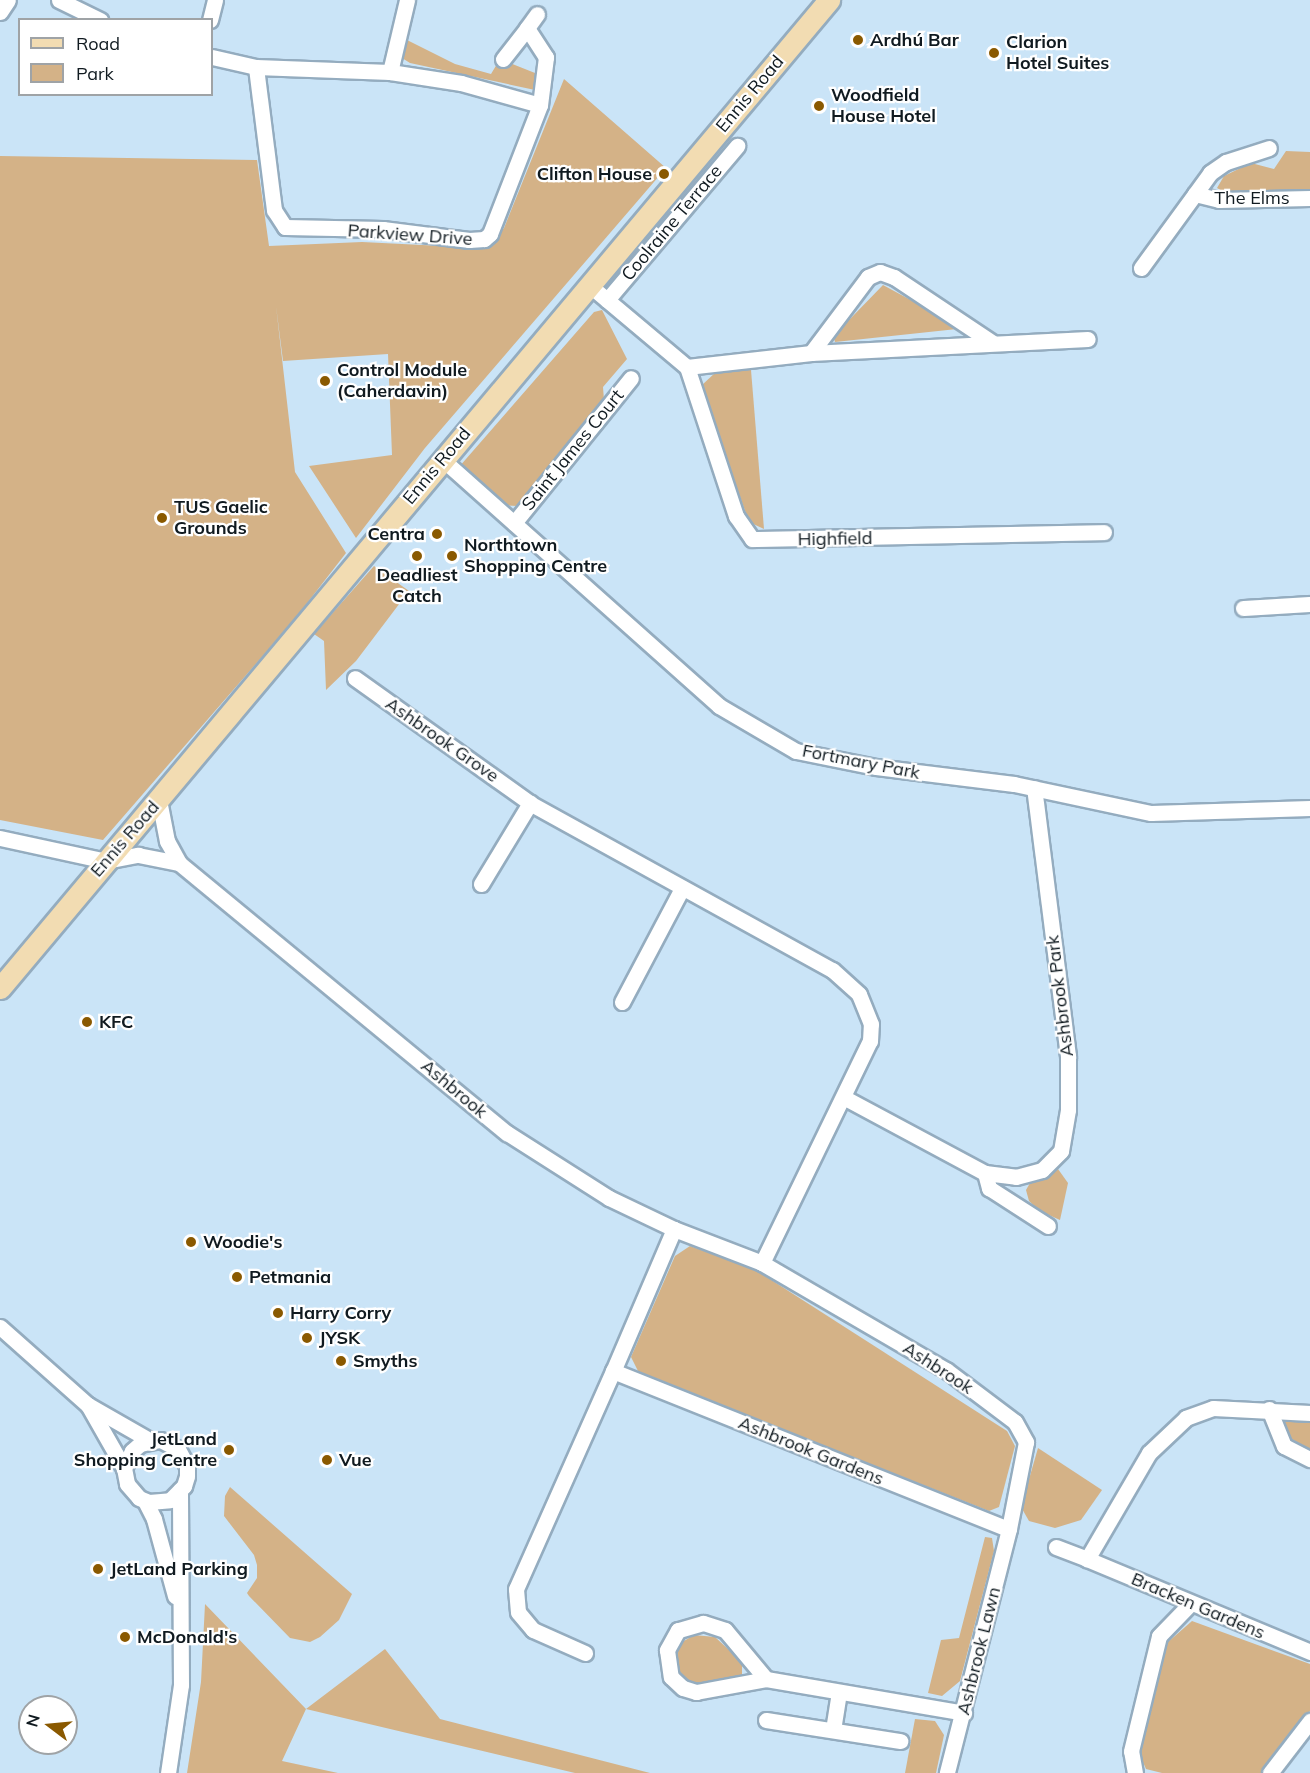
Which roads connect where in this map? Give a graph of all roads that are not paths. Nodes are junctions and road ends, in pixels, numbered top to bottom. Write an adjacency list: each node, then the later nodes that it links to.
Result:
1 (8, 0): 6 (street)
2 (59, 0): 8 (street)
3 (215, 0): 9 (street)
4 (407, 0): 14 (street)
5 (829, 0): 21 (main road, Ennis Road)
6 (0, 12)
7 (537, 14): 10 (street)
8 (96, 18)
9 (210, 18)
10 (527, 28): 12 (street); 15 (street)
11 (213, 57): 13 (street)
12 (503, 59)
13 (256, 67): 14 (street); 15 (street, Parkview Drive)
14 (390, 72): 15 (street)
15 (540, 105)
16 (737, 146): 22 (street, Coolraine Terrace)
17 (1269, 148): 18 (street, The Elms)
18 (1195, 194): 19 (street, The Elms); 20 (street, The Elms)
19 (1310, 198)
20 (1142, 268)
21 (588, 284): 22 (street); 28 (main road, Ennis Road)
22 (608, 300): 26 (street)
23 (1088, 339): 24 (street)
24 (993, 343): 25 (street); 25 (street)
25 (811, 353): 26 (street)
26 (687, 367): 30 (street, Highfield)
27 (631, 378): 29 (street, Saint James Court)
28 (442, 459): 29 (street, Fortmary Park); 35 (main road, Ennis Road)
29 (514, 523): 34 (street, Fortmary Park)
30 (1104, 532)
31 (1310, 604): 32 (street)
32 (1244, 608)
33 (355, 678): 36 (street, Ashbrook Grove)
34 (1034, 788): 37 (street, Fortmary Park); 47 (street, Ashbrook Park)
35 (159, 800): 39 (main road, Ennis Road); 40 (street, Ashbrook)
36 (530, 803): 41 (street); 42 (street, Ashbrook Grove)
37 (1310, 808)
38 (0, 838): 39 (street)
39 (105, 861): 40 (street, Ashbrook); 43 (main road, Ennis Road)
40 (179, 863): 50 (street, Ashbrook)
41 (481, 884)
42 (682, 888): 44 (street); 45 (street, Ashbrook Grove)
43 (0, 988)
44 (622, 1002)
45 (845, 1098): 46 (street, Ashbrook Park); 51 (street)
46 (986, 1173): 47 (street, Ashbrook Park); 48 (street, Ashbrook Park)
47 (1016, 1177): 48 (street)
48 (1020, 1208): 49 (street, Ashbrook Park)
49 (1048, 1226)
50 (674, 1229): 51 (street, Ashbrook); 53 (street)
51 (762, 1263): 62 (street, Ashbrook)
52 (0, 1327): 54 (street)
53 (614, 1371): 62 (street, Ashbrook Gardens); 68 (street)
54 (88, 1405): 57 (street); 59 (street)
55 (1269, 1409): 56 (street); 58 (street); 64 (street)
56 (1310, 1413)
57 (149, 1440): 59 (street); 60 (street)
58 (1310, 1459)
59 (124, 1468): 61 (street)
60 (180, 1490): 61 (street); 66 (street)
61 (145, 1501): 66 (street)
62 (1009, 1529): 71 (street, Ashbrook Lawn)
63 (1056, 1547): 64 (street, Bracken Gardens)
64 (1087, 1559): 65 (street, Bracken Gardens)
65 (1190, 1604): 67 (street, Bracken Gardens); 78 (street)
66 (182, 1629): 76 (street)
67 (1310, 1652)
68 (585, 1653)
69 (766, 1679): 69 (street); 70 (street)
70 (839, 1692): 71 (street); 74 (street)
71 (963, 1713): 77 (street, Ashbrook Lawn)
72 (766, 1720): 74 (street)
73 (1310, 1721): 79 (street)
74 (833, 1730): 75 (street)
75 (900, 1741)
76 (168, 1773)
77 (947, 1773)
78 (1135, 1773)
79 (1270, 1773)

